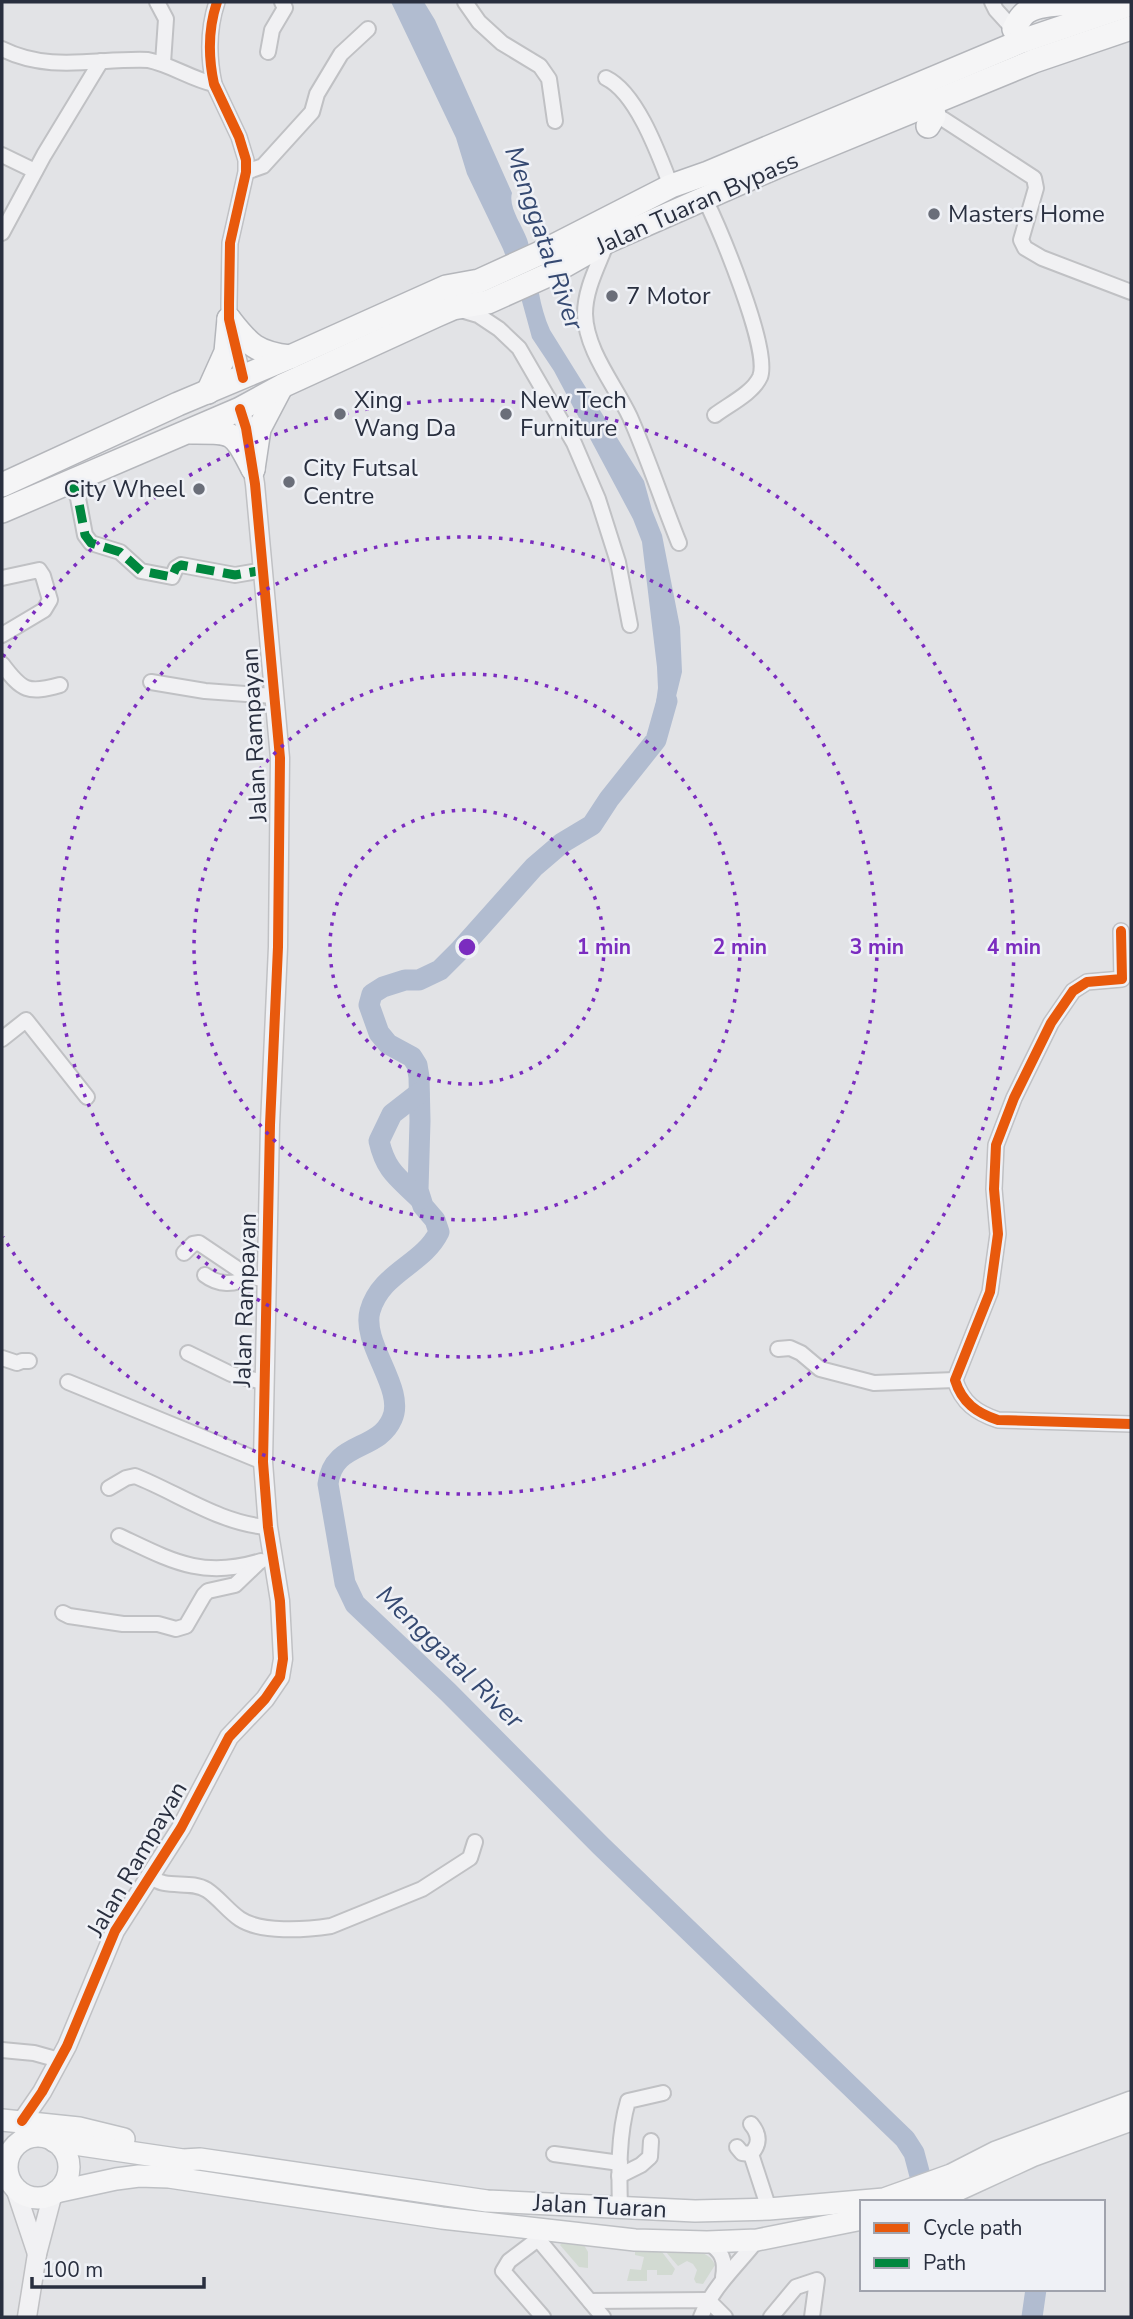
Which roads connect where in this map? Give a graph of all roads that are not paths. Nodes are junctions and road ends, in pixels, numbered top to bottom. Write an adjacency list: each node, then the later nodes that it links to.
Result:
1 (157, 2): 14 (street)
2 (217, 2): 16 (street)
3 (282, 2): 12 (street)
4 (465, 2): 19 (street)
5 (992, 2): 10 (street)
6 (1131, 4): 10 (highway)
7 (1131, 18): 10 (highway)
8 (1131, 28): 18 (highway, Jalan Tuaran Bypass)
9 (368, 29): 22 (street)
10 (1018, 35): 17 (highway, Jalan Tuaran Bypass)
11 (2, 49): 13 (street)
12 (268, 52)
13 (102, 61): 14 (street); 21 (street)
14 (163, 63): 16 (street)
15 (606, 78): 23 (street)
16 (214, 84): 22 (street)
17 (895, 94): 18 (highway); 23 (highway, Jalan Tuaran Bypass)
18 (933, 116): 24 (highway, Jalan Tuaran Bypass); 27 (street)
19 (555, 121)
20 (2, 155): 21 (street)
21 (36, 172): 25 (street)
22 (246, 173): 29 (street)
23 (671, 186): 30 (highway, Jalan Tuaran Bypass)
24 (705, 199): 26 (highway, Jalan Tuaran Bypass); 35 (street)
25 (2, 233)
26 (608, 241): 28 (highway, Jalan Tuaran Bypass); 42 (street)
27 (1131, 292)
28 (453, 308): 32 (highway, Jalan Tuaran Bypass); 45 (street)
29 (229, 319): 30 (highway); 31 (street); 33 (highway)
30 (290, 358): 31 (highway, Jalan Tuaran Bypass)
31 (243, 378): 33 (highway, Jalan Tuaran Bypass)
32 (282, 386): 34 (highway, Jalan Tuaran Bypass); 37 (highway)
33 (208, 392): 39 (highway, Jalan Tuaran Bypass)
34 (240, 409): 36 (highway, Jalan Tuaran Bypass); 37 (street, Jalan Rampayan); 40 (highway)
35 (715, 415)
36 (184, 431): 37 (highway); 38 (highway, Jalan Tuaran Bypass)
37 (253, 469): 43 (street, Jalan Rampayan)
38 (71, 480): 41 (highway, Jalan Tuaran Bypass); 43 (street)
39 (2, 485)
40 (2, 493)
41 (2, 511)
42 (678, 543)
43 (264, 570): 50 (street, Jalan Rampayan)
44 (2, 578): 46 (street)
45 (630, 625)
46 (2, 635)
47 (2, 664): 49 (street)
48 (151, 682): 50 (street)
49 (60, 685)
50 (274, 696): 57 (street, Jalan Rampayan)
51 (1121, 931): 62 (street)
52 (2, 1040): 53 (street)
53 (87, 1097)
54 (184, 1253): 56 (street)
55 (205, 1275): 56 (street)
56 (248, 1276): 57 (street)
57 (266, 1280): 64 (street, Jalan Rampayan)
58 (778, 1349): 62 (street)
59 (188, 1353): 64 (street)
60 (2, 1358): 61 (street)
61 (29, 1361)
62 (955, 1380): 65 (street)
63 (68, 1382): 66 (street)
64 (263, 1382): 66 (street, Jalan Rampayan)
65 (1131, 1424)
66 (263, 1462): 68 (street, Jalan Rampayan)
67 (109, 1488): 68 (street)
68 (268, 1527): 70 (street, Jalan Rampayan)
69 (119, 1536): 70 (street)
70 (266, 1559): 71 (street); 73 (street, Jalan Rampayan)
71 (63, 1613)
72 (475, 1842): 73 (street)
73 (149, 1877): 75 (street, Jalan Rampayan)
74 (2, 2050): 75 (street)
75 (59, 2060): 76 (street, Jalan Rampayan)
76 (42, 2092): 81 (street, Jalan Rampayan); 82 (street)
77 (663, 2093): 86 (street)
78 (1131, 2102): 88 (main road, Jalan Tuaran)
79 (1131, 2120): 88 (main road, Jalan Tuaran)
80 (751, 2124): 95 (street)
81 (11, 2130): 82 (main road, Jalan Tuaran); 87 (main road)
82 (53, 2133): 85 (main road, Jalan Tuaran); 89 (main road)
83 (651, 2141): 86 (street)
84 (554, 2154): 86 (street)
85 (208, 2161): 92 (main road, Jalan Tuaran); 96 (main road)
86 (620, 2169): 94 (street)
87 (9, 2178): 89 (main road, Jalan Tuaran); 101 (street)
88 (956, 2182): 90 (main road, Jalan Tuaran); 91 (main road, Jalan Tuaran)
89 (55, 2193): 96 (main road, Jalan Tuaran); 101 (street)
90 (871, 2200)
91 (926, 2200)
92 (487, 2201): 94 (main road, Jalan Tuaran); 100 (main road)
93 (860, 2201): 95 (main road, Jalan Tuaran)
94 (620, 2208): 95 (main road, Jalan Tuaran)
95 (769, 2208)
96 (442, 2218): 98 (main road, Jalan Tuaran)
97 (860, 2219): 99 (main road, Jalan Tuaran)
98 (537, 2234): 100 (main road, Jalan Tuaran); 104 (street); 106 (street)
99 (757, 2240): 100 (main road, Jalan Tuaran); 102 (street)
100 (707, 2242): 102 (street)
101 (37, 2254): 105 (street)
102 (723, 2277): 103 (street)
103 (708, 2300): 104 (street); 107 (street); 108 (street)
104 (596, 2312)
105 (27, 2317)
106 (543, 2317)
107 (701, 2317)
108 (725, 2317)
109 (771, 2317): 110 (street)
110 (812, 2317)

